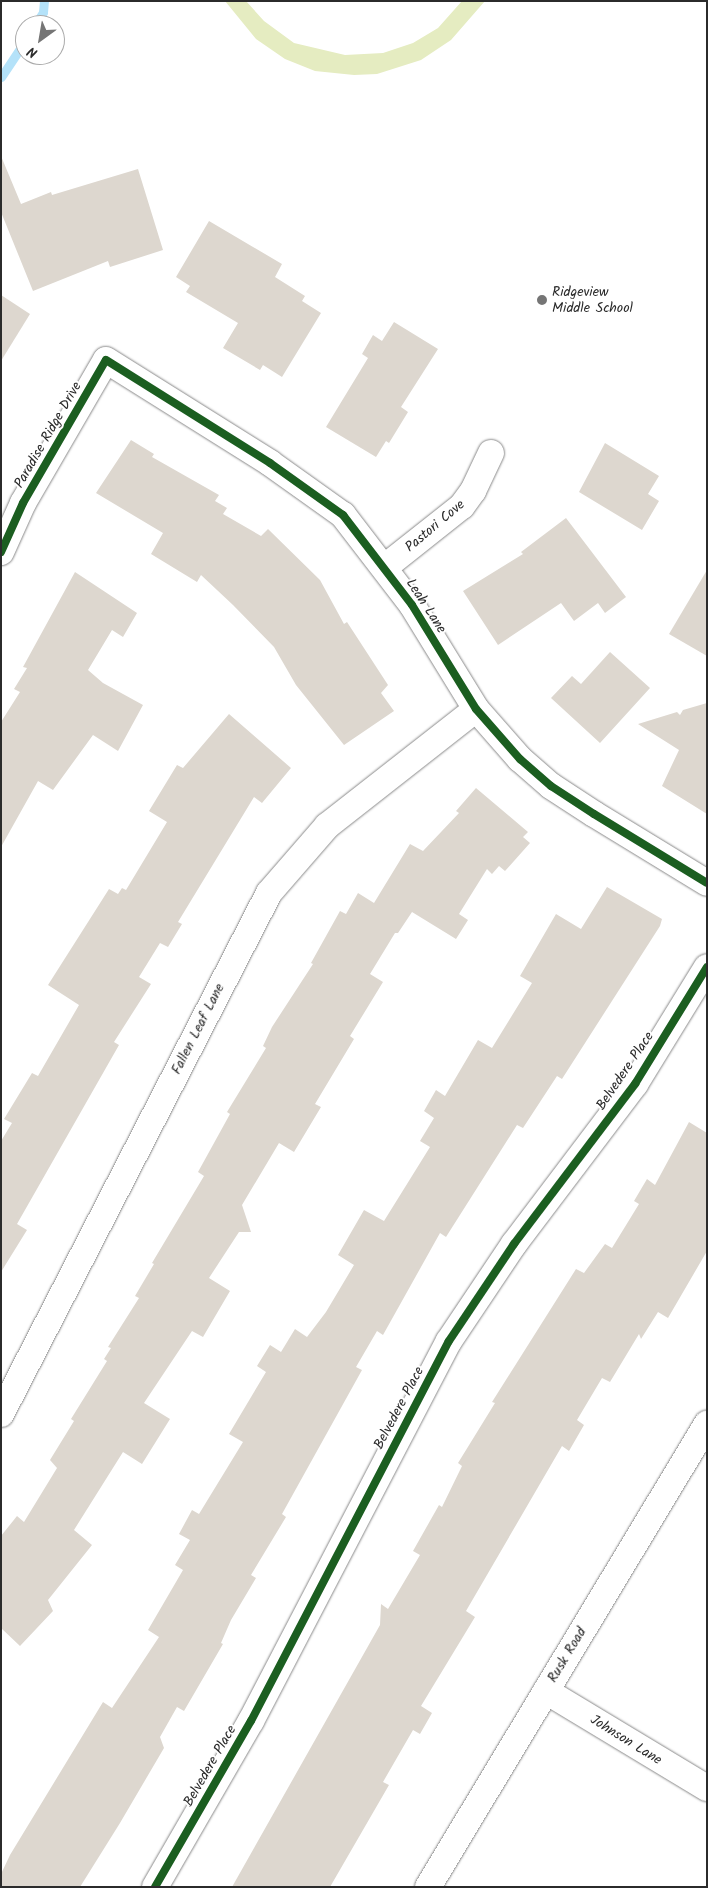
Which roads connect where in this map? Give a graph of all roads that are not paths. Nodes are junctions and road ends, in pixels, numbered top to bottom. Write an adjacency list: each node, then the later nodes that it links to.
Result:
1 (106, 360): 3 (street, Paradise Ridge Drive); 4 (street, Leah Lane)
2 (491, 453): 4 (street, Pastori Cove)
3 (1, 552)
4 (385, 567): 5 (street, Leah Lane)
5 (476, 709): 6 (street, Leah Lane); 8 (street, Fallen Leaf Lane)
6 (707, 883)
7 (707, 967): 12 (street, Belvedere Place)
8 (1, 1414)
9 (707, 1424): 10 (street, Rusk Road)
10 (546, 1691): 11 (street, Johnson Lane); 13 (street, Rusk Road)
11 (707, 1788)
12 (155, 1887)
13 (428, 1887)

